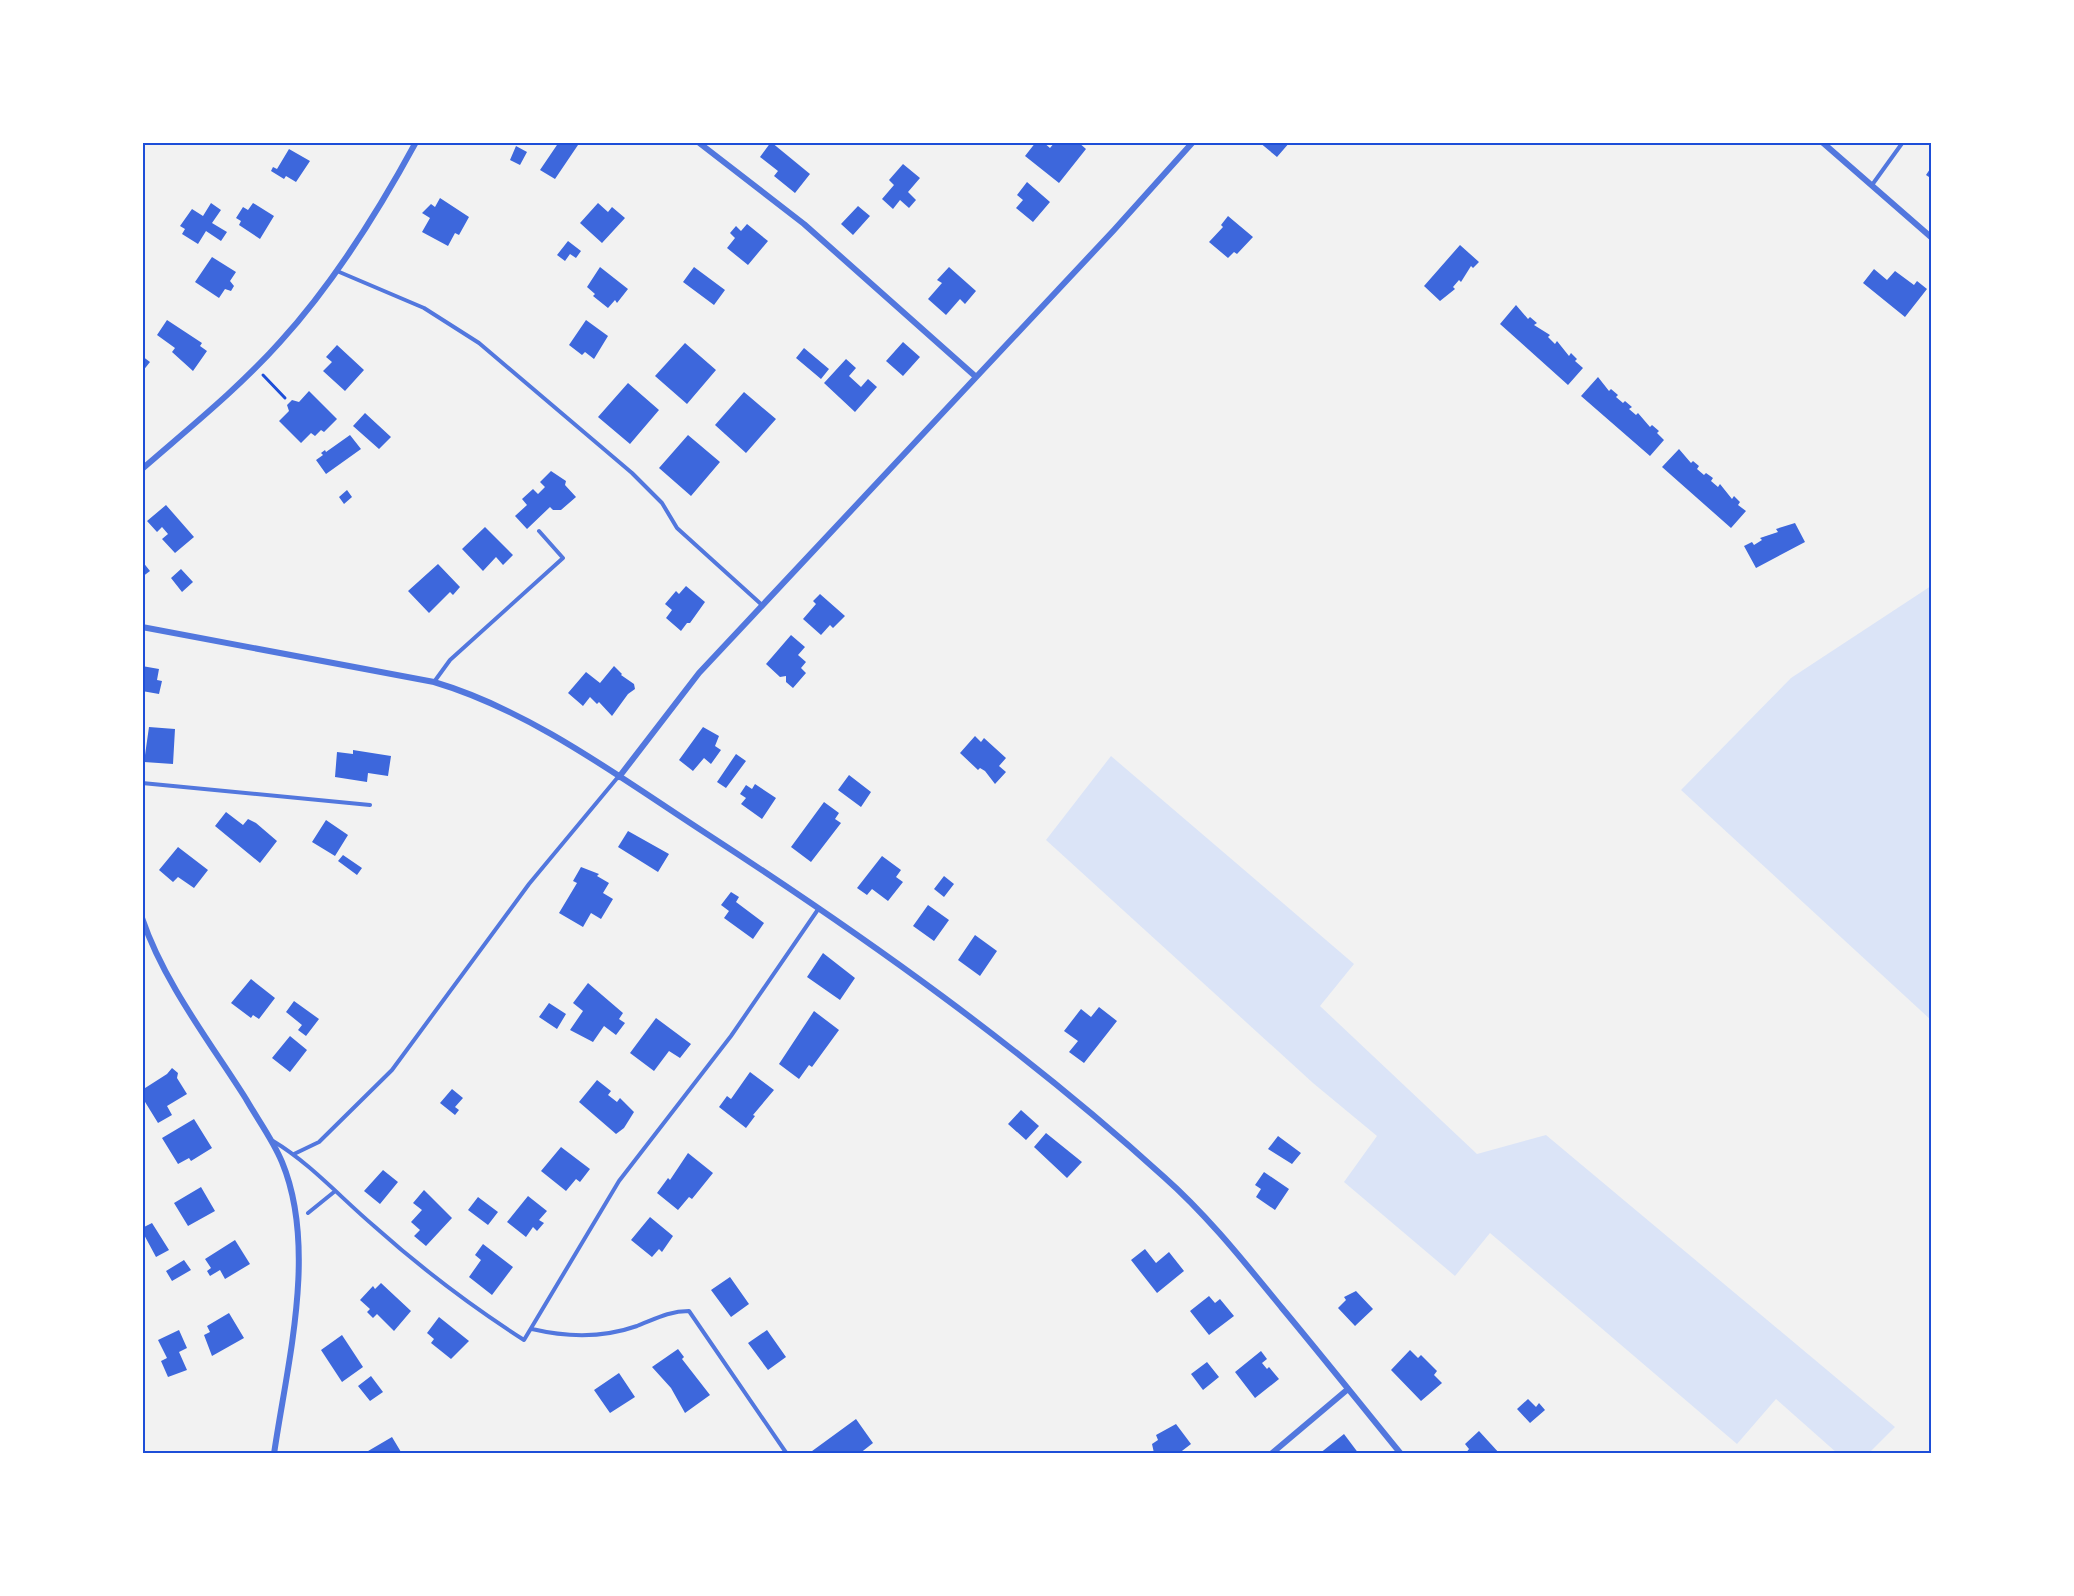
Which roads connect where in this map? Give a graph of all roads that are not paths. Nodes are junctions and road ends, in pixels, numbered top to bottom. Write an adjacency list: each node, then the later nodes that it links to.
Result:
1 (416, 142): 8 (street)
2 (698, 142): 9 (street)
3 (1193, 142): 9 (street)
4 (1822, 142): 6 (street)
5 (1903, 142): 6 (lane)
6 (1872, 185): 7 (street)
7 (1932, 238)
8 (336, 271): 10 (street); 12 (lane)
9 (975, 376): 12 (street)
10 (142, 469)
11 (539, 531): 14 (lane)
12 (762, 606): 15 (street)
13 (142, 627): 14 (street)
14 (434, 682): 15 (street)
15 (619, 777): 18 (street); 22 (lane)
16 (142, 783): 17 (lane)
17 (370, 805)
18 (819, 908): 25 (lane); 26 (street)
19 (142, 918): 20 (street)
20 (144, 928): 21 (street)
21 (272, 1141): 22 (lane); 27 (street)
22 (294, 1154): 23 (lane)
23 (334, 1192): 24 (lane); 25 (lane)
24 (308, 1213)
25 (532, 1329): 28 (lane)
26 (1348, 1389): 29 (street); 30 (street)
27 (274, 1454)
28 (787, 1454)
29 (1271, 1454)
30 (1401, 1454)

